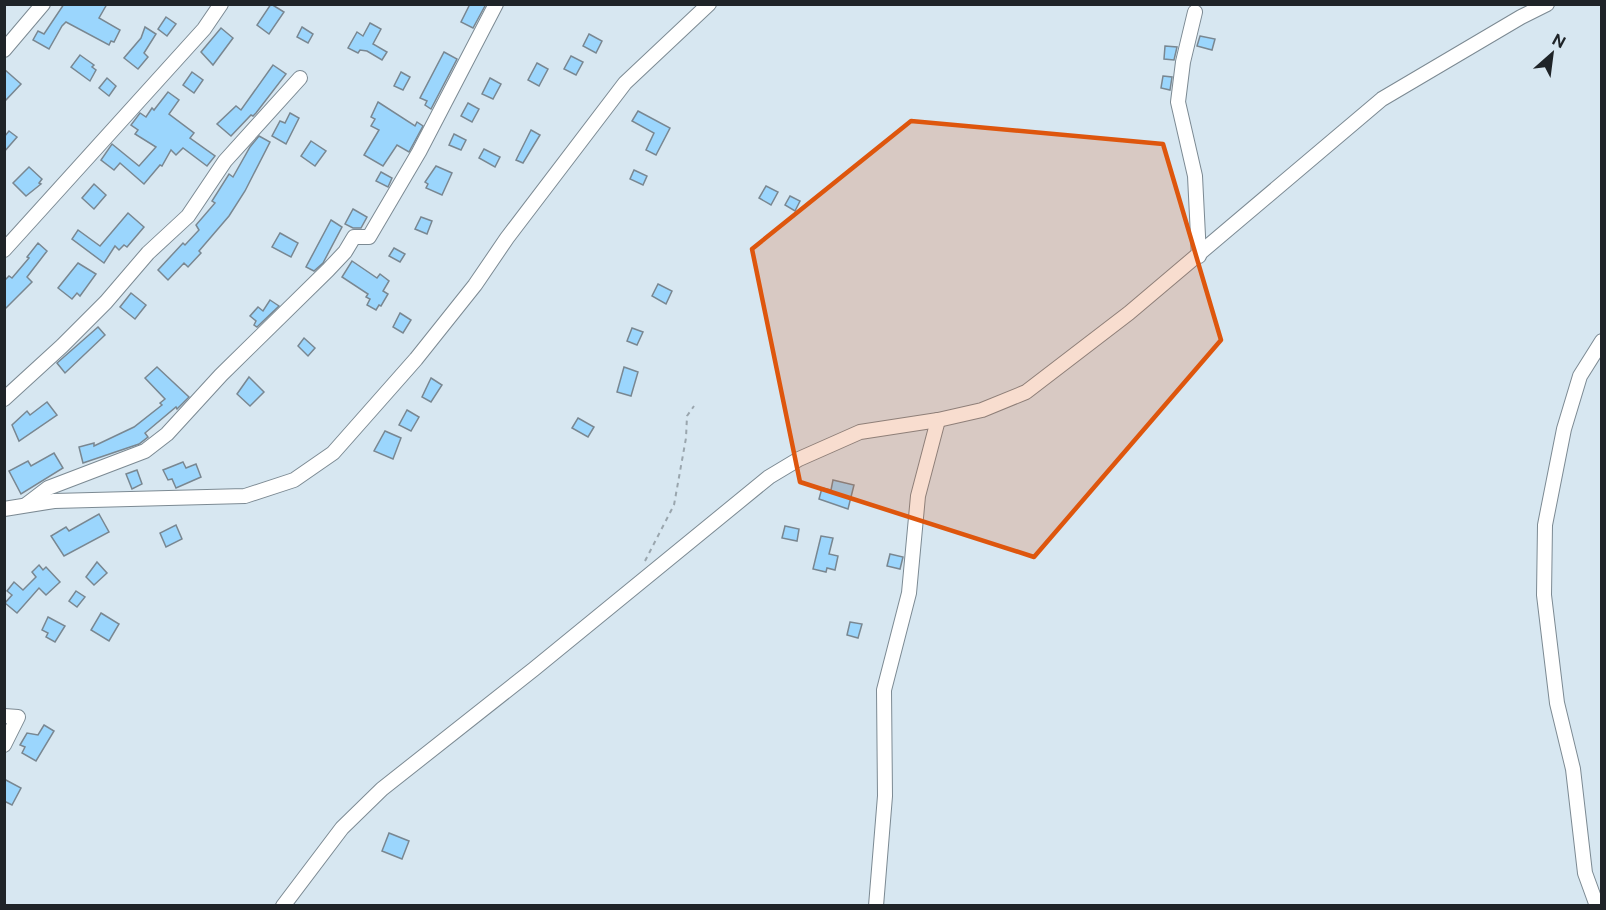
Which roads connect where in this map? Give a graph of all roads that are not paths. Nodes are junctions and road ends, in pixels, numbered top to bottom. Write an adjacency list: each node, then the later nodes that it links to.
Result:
1 (43, 4): 7 (street)
2 (221, 4): 9 (street)
3 (496, 4): 14 (street)
4 (709, 4): 14 (street)
5 (1546, 4): 10 (street)
6 (1195, 12): 10 (street)
7 (4, 50)
8 (300, 78): 12 (street)
9 (4, 250)
10 (1199, 256): 13 (street)
11 (1602, 341): 20 (street)
12 (4, 399)
13 (938, 420): 18 (street); 19 (street)
14 (25, 505): 15 (street)
15 (4, 509)
16 (4, 716): 17 (street)
17 (4, 745)
18 (283, 906)
19 (876, 906)
20 (1597, 906)

